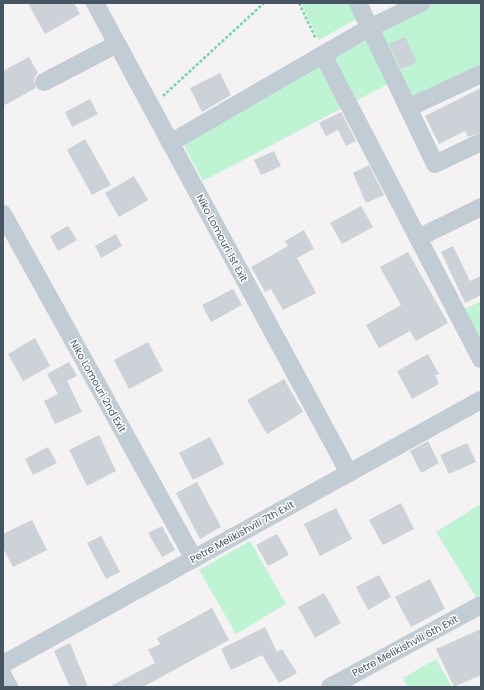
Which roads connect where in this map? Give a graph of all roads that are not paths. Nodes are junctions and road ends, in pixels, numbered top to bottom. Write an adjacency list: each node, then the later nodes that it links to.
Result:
1 (95, 3): 5 (street, Niko Lomouri 1st Exit)
2 (358, 3): 4 (street)
3 (420, 3): 4 (street)
4 (369, 28): 6 (street); 9 (street)
5 (117, 44): 8 (street); 11 (street, Niko Lomouri 1st Exit)
6 (323, 55): 11 (street); 14 (street)
7 (481, 74): 9 (street)
8 (44, 82)
9 (408, 108): 10 (street)
10 (481, 142)
11 (170, 143): 17 (street, Niko Lomouri 1st Exit)
12 (481, 207): 14 (street)
13 (3, 214): 18 (street, Niko Lomouri 2nd Exit)
14 (418, 238): 15 (street)
15 (481, 359)
16 (481, 400): 17 (street, Petre Melikishvili 7th Exit)
17 (349, 473): 18 (street, Petre Melikishvili 7th Exit)
18 (194, 559): 20 (street, Petre Melikishvili 7th Exit)
19 (481, 605): 23 (street, Petre Melikishvili 6th Exit)
20 (3, 664)
21 (3, 676): 22 (street)
22 (9, 687)
23 (330, 687)

